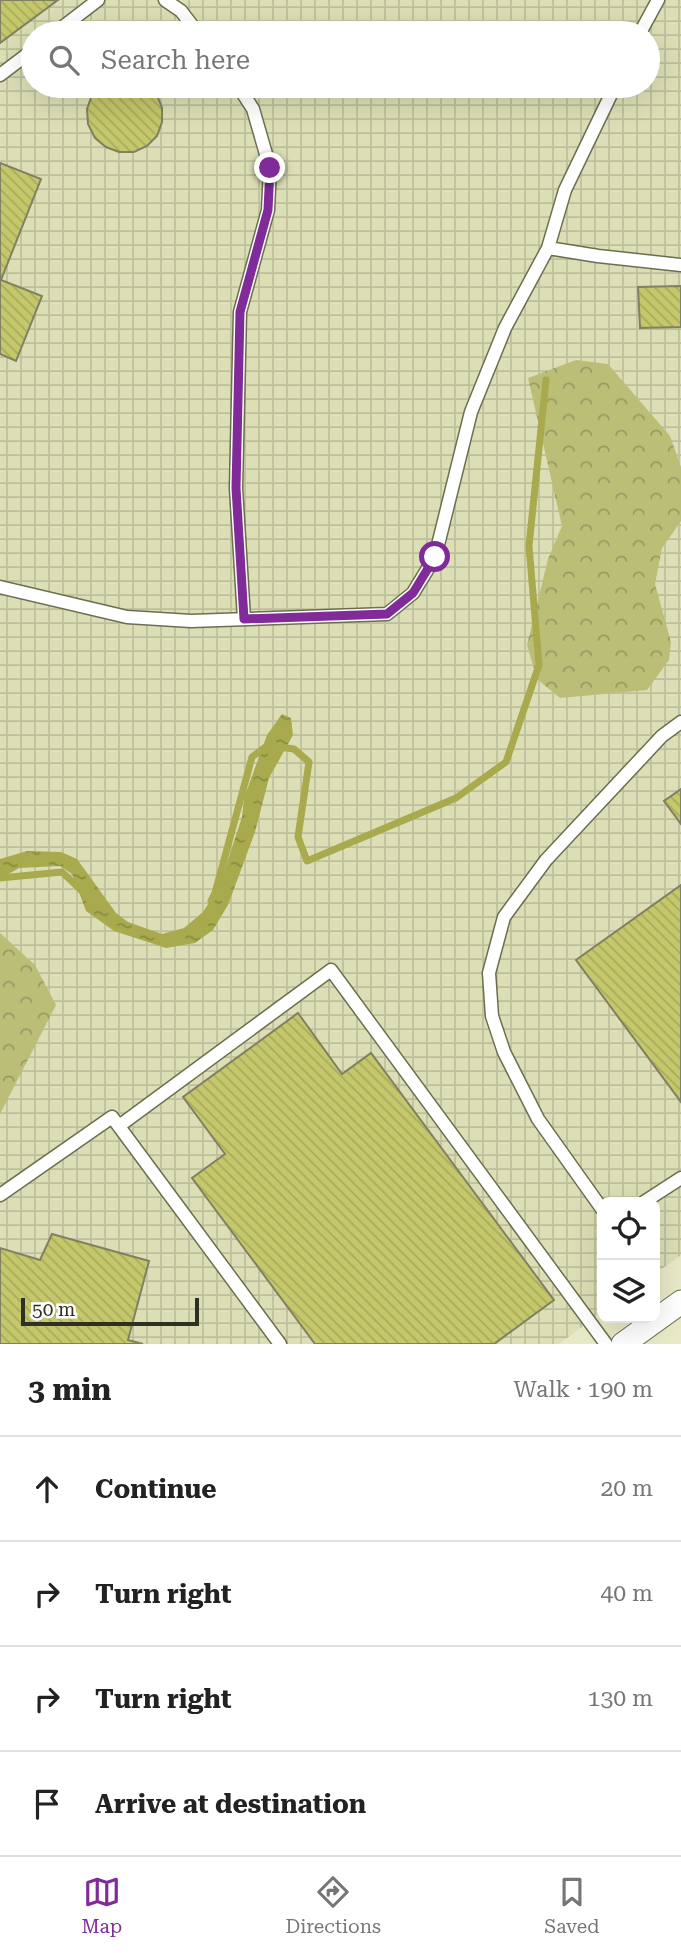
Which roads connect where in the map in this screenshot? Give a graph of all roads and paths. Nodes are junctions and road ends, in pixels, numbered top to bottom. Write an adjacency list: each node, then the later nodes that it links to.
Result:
1 (97, 0): 4 (lane)
2 (165, 0): 5 (lane)
3 (658, 0): 6 (lane)
4 (70, 21)
5 (189, 21)
6 (647, 21)
7 (21, 59): 8 (lane)
8 (0, 75)
9 (246, 98): 14 (lane)
10 (609, 98): 11 (lane)
11 (548, 248): 12 (lane); 14 (lane)
12 (681, 264)
13 (0, 587): 14 (lane)
14 (244, 619)
15 (681, 722): 20 (lane)
16 (119, 1126): 18 (lane); 24 (lane); 25 (lane)
17 (681, 1178): 19 (lane)
18 (0, 1195)
19 (652, 1197)
20 (597, 1202)
21 (681, 1302): 22 (street)
22 (660, 1311)
23 (645, 1323): 26 (street)
24 (280, 1344)
25 (606, 1344)
26 (623, 1344)

